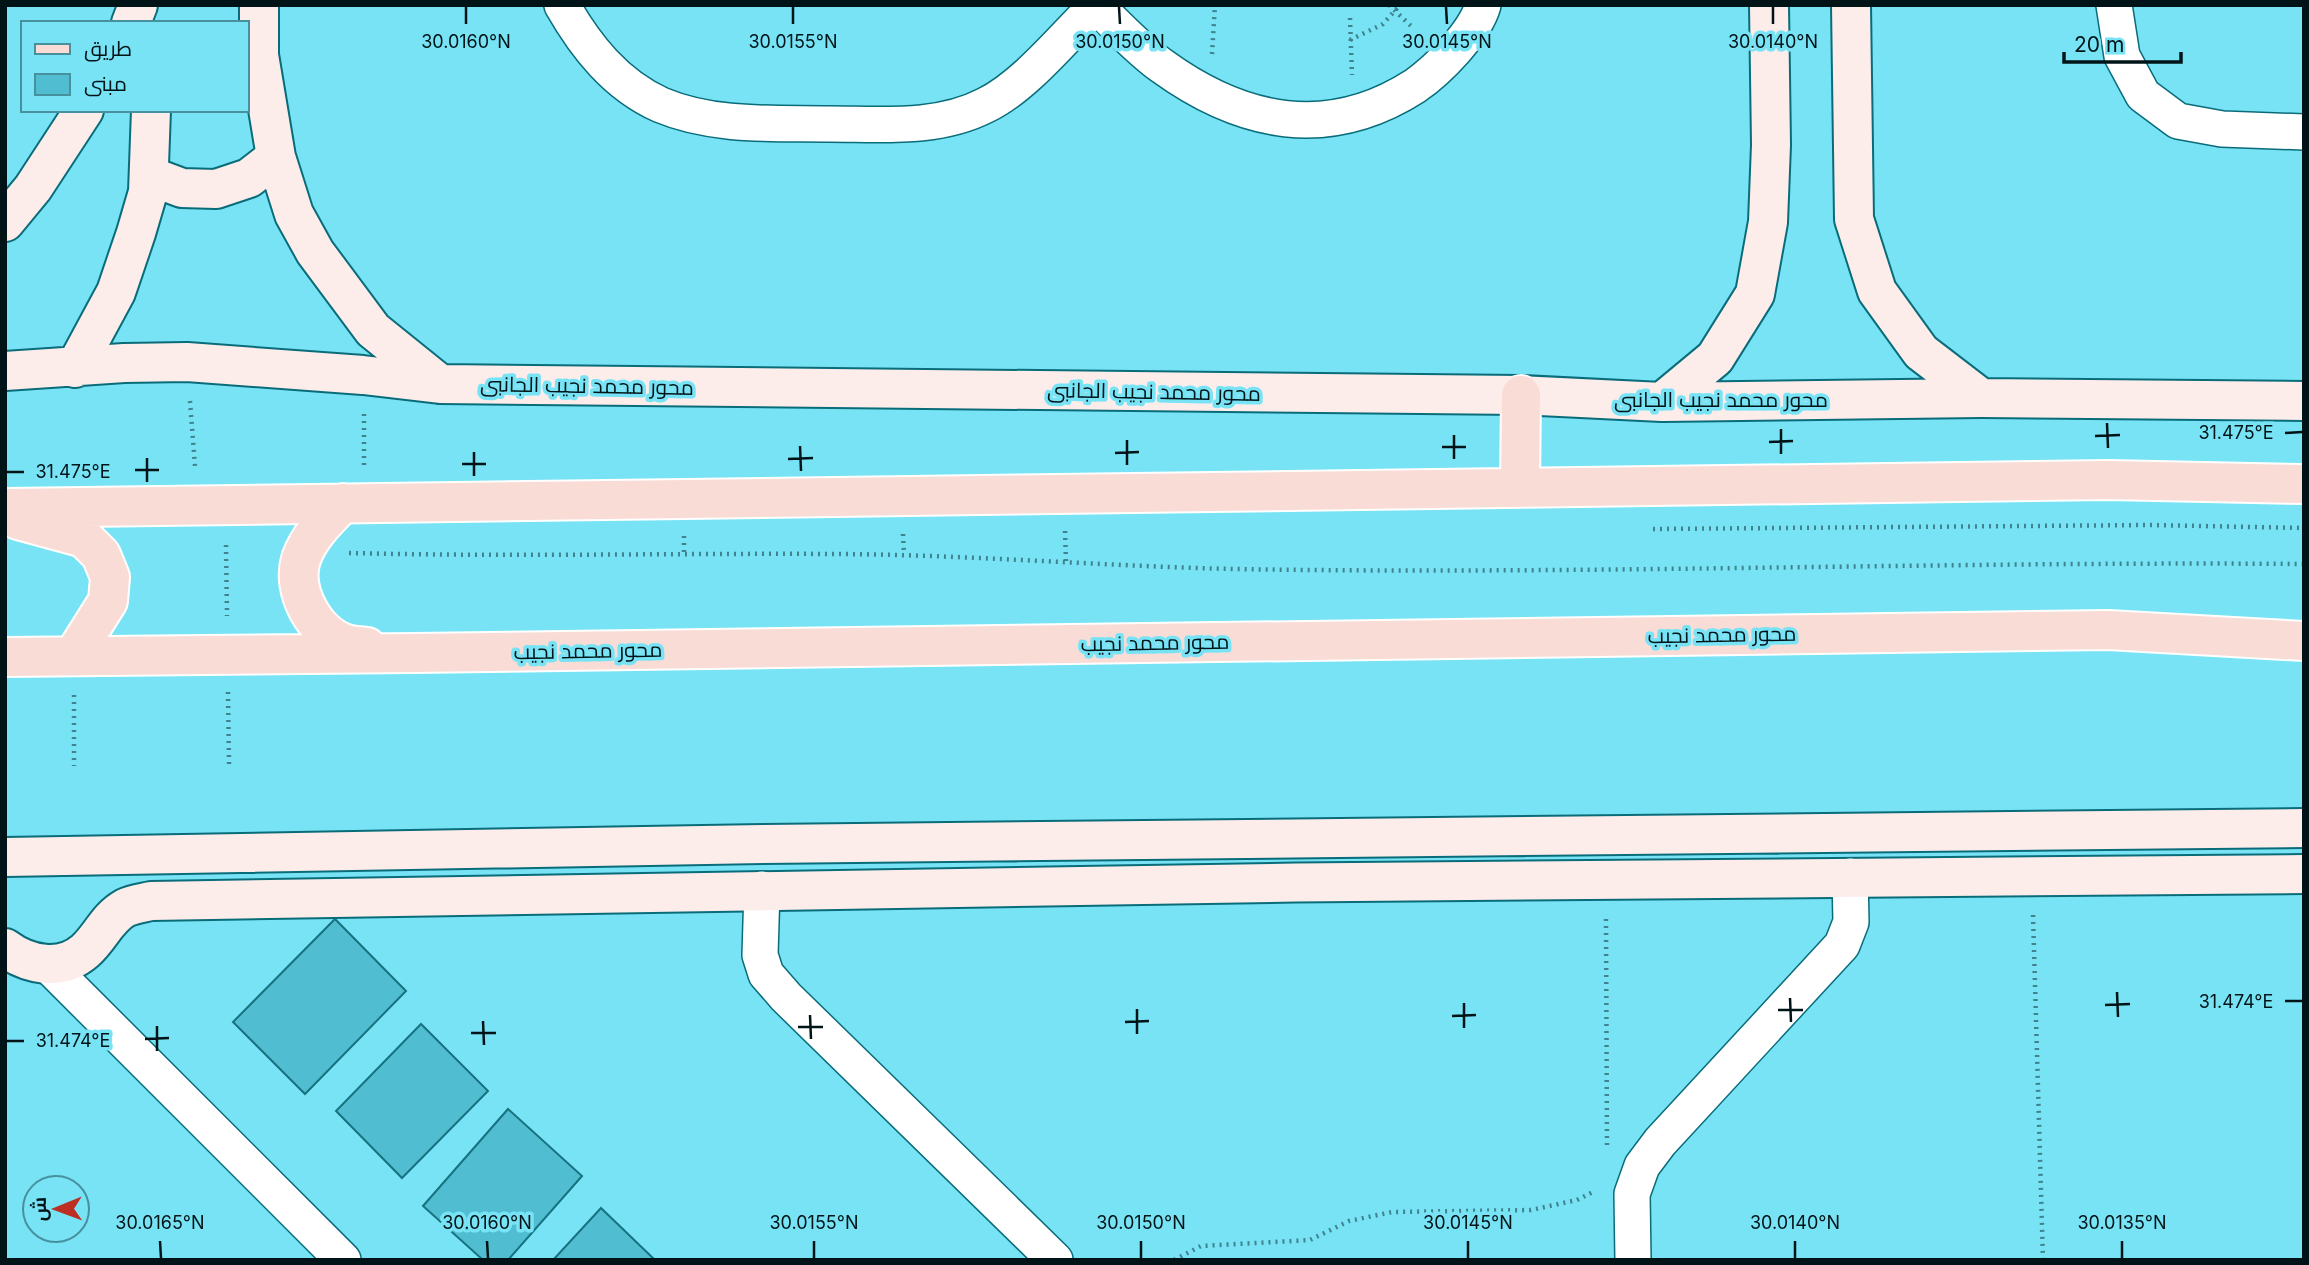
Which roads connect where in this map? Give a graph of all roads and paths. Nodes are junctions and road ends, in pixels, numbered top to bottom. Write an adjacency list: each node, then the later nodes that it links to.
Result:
1 (259, 5): 18 (street)
2 (562, 5): 9 (street)
3 (1389, 5): 10 (path)
4 (1400, 5): 10 (path)
5 (1482, 5): 16 (street)
6 (1769, 5): 29 (street)
7 (1851, 5): 27 (street)
8 (2114, 5): 17 (street)
9 (1096, 6): 16 (street)
10 (1395, 12): 12 (path); 13 (path)
11 (1350, 18): 13 (path)
12 (1411, 26)
13 (1350, 40): 16 (path)
14 (83, 112): 20 (street)
15 (150, 112): 19 (street)
16 (1354, 114)
17 (2304, 132)
18 (276, 157): 19 (street); 25 (street)
19 (150, 176): 22 (street)
20 (5, 222)
21 (187, 362): 22 (street, محور محمد نجيب الجانبى); 24 (street, محور محمد نجيب الجانبى); 33 (path)
22 (75, 368): 23 (street, محور محمد نجيب الجانبى)
23 (5, 371)
24 (363, 375): 25 (street, محور محمد نجيب الجانبى); 32 (path)
25 (440, 384): 26 (street, محور محمد نجيب الجانبى)
26 (1521, 395): 29 (street, محور محمد نجيب الجانبى); 31 (main road)
27 (1981, 398): 28 (street, محور محمد نجيب الجانبى); 29 (street, محور محمد نجيب الجانبى)
28 (2304, 401)
29 (1662, 402)
30 (2304, 484): 31 (main road)
31 (1520, 487): 32 (main road)
32 (354, 503): 33 (main road); 43 (main road)
33 (198, 505): 34 (main road)
34 (5, 508)
35 (5, 517): 44 (main road)
36 (902, 531): 39 (path)
37 (1065, 531): 40 (path)
38 (339, 550): 39 (path)
39 (904, 554): 40 (path)
40 (1066, 562): 41 (path)
41 (2304, 564)
42 (2304, 641): 43 (main road, محور محمد نجيب)
43 (414, 653): 44 (main road, محور محمد نجيب)
44 (74, 655): 45 (main road, محور محمد نجيب); 46 (path)
45 (5, 657)
46 (74, 766)
47 (2304, 828): 48 (street)
48 (1771, 833): 49 (street); 55 (street)
49 (764, 844): 50 (street); 57 (street)
50 (96, 855): 51 (street); 58 (street)
51 (5, 857)
52 (2304, 874): 54 (street)
53 (1850, 876): 54 (street); 55 (street); 62 (street)
54 (2032, 876): 67 (path)
55 (1772, 877): 56 (street)
56 (1606, 879): 57 (street); 61 (path)
57 (762, 889): 58 (street); 64 (street)
58 (107, 923): 60 (street)
59 (5, 948): 60 (street)
60 (47, 964): 63 (street)
61 (1607, 1156)
62 (1642, 1166): 65 (path); 66 (street)
63 (343, 1260)
64 (1055, 1260)
65 (1174, 1260)
66 (1633, 1260)
67 (2043, 1260)

